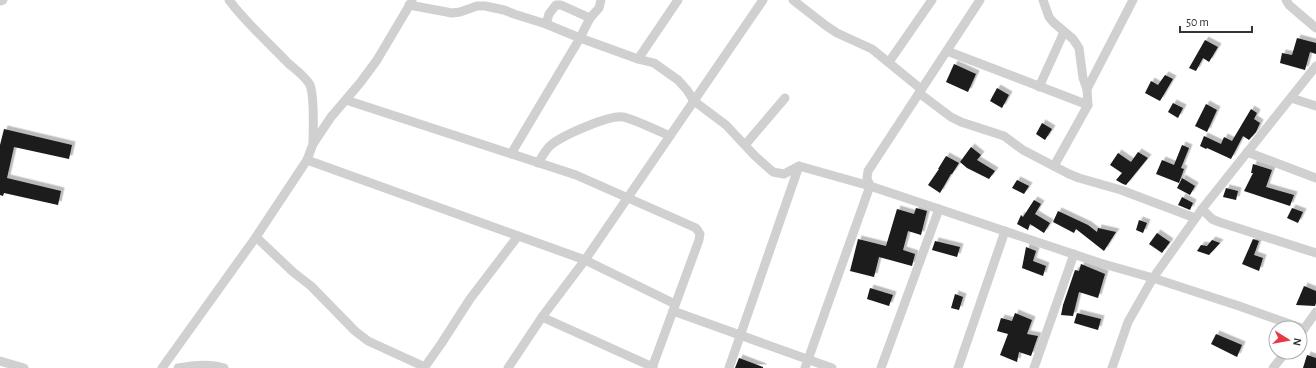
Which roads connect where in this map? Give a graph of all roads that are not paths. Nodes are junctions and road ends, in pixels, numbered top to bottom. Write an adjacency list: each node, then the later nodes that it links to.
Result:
1 (3, 0): 12 (street)
2 (229, 0): 33 (street)
3 (601, 0): 14 (street)
4 (678, 0): 20 (street)
5 (763, 0): 29 (street)
6 (793, 0): 21 (street)
7 (932, 0): 21 (street)
8 (980, 0): 19 (street)
9 (1043, 0): 17 (street)
10 (1133, 0): 24 (street)
11 (1286, 0): 16 (street)
12 (0, 1)
13 (411, 2): 15 (street); 28 (street)
14 (590, 18): 15 (street); 18 (street)
15 (546, 24): 18 (street)
16 (1316, 28)
17 (1064, 32): 23 (street); 24 (street)
18 (580, 38): 20 (street); 36 (street)
19 (947, 51): 23 (street); 25 (street)
20 (638, 59): 29 (street)
21 (889, 62): 25 (street)
22 (1316, 66): 27 (street)
23 (1039, 87): 30 (street)
24 (1087, 89): 30 (street)
25 (920, 91): 40 (street); 42 (street)
26 (785, 98): 34 (street)
27 (1291, 98): 31 (street); 35 (street)
28 (346, 100): 33 (street); 36 (street)
29 (694, 101): 32 (street); 34 (street)
30 (1088, 105): 40 (street)
31 (1316, 106)
32 (670, 136): 38 (street); 43 (street)
33 (313, 144): 37 (street)
34 (746, 145): 39 (street)
35 (1247, 152): 41 (street); 45 (street)
36 (511, 154): 38 (street)
37 (307, 160): 48 (street); 49 (street)
38 (538, 162): 43 (street)
39 (799, 166): 42 (street); 59 (street)
40 (1054, 166): 46 (street)
41 (1316, 178)
42 (870, 186): 44 (street); 62 (street)
43 (628, 198): 52 (street); 54 (street)
44 (939, 209): 47 (street); 72 (street)
45 (1202, 209): 46 (street); 50 (street)
46 (1195, 218): 53 (street)
47 (1006, 231): 51 (street); 73 (street)
48 (518, 236): 52 (street); 63 (street)
49 (256, 237): 63 (street); 66 (street)
50 (1316, 253)
51 (1074, 254): 53 (street); 74 (street)
52 (585, 260): 54 (street); 56 (street)
53 (1153, 278): 57 (street); 75 (street)
54 (674, 307): 59 (street); 64 (street)
55 (1316, 312): 58 (street)
56 (542, 317): 64 (street); 69 (street)
57 (1273, 320)
58 (1308, 323)
59 (741, 335): 62 (street); 70 (street)
60 (1280, 360): 76 (street)
61 (0, 361): 65 (street)
62 (806, 364): 71 (street)
63 (424, 367)
64 (652, 367)
65 (24, 368)
66 (162, 368)
67 (178, 368): 68 (street)
68 (224, 368)
69 (508, 368)
70 (729, 368)
71 (832, 368)
72 (881, 368)
73 (958, 368)
74 (1034, 368)
75 (1112, 368)
76 (1273, 368)

